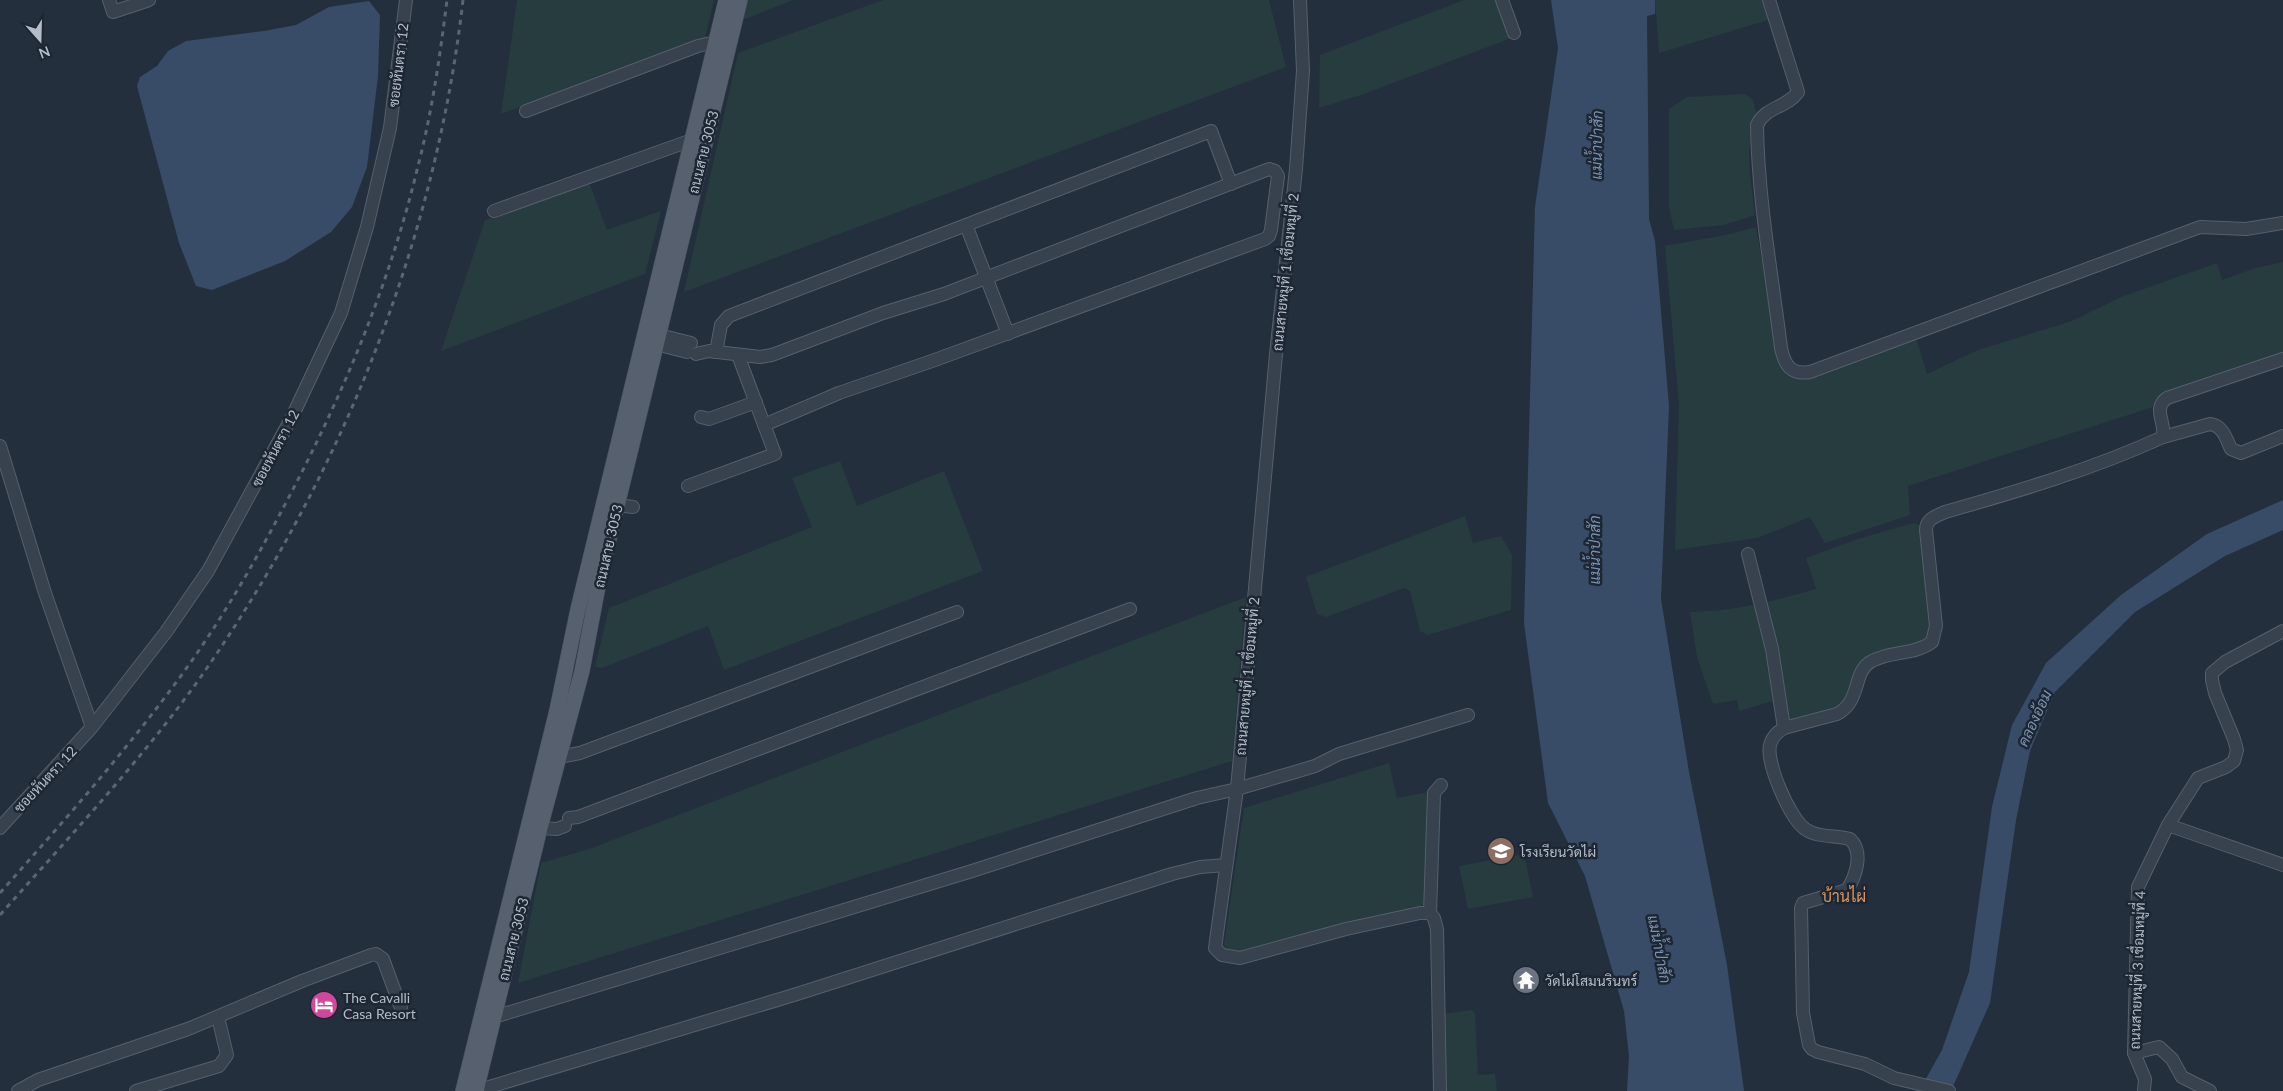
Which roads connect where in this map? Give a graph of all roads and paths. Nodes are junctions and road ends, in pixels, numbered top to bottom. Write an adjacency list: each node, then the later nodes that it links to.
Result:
1 (109, 0): 2 (street)
2 (148, 0)
3 (406, 0): 39 (street, ซอยหันตรา 12)
4 (726, 0): 10 (main road, ถนนสาย 3053)
5 (740, 0): 19 (main road, ถนนสาย 3053)
6 (1300, 0): 43 (street, ถนนสายหมู่ที่ 1 เชื่อมหมู่ที่ 2)
7 (1502, 0): 9 (street)
8 (1769, 0): 15 (street)
9 (1514, 33)
10 (716, 42): 11 (street); 12 (main road, ถนนสาย 3053)
11 (526, 111)
12 (692, 140): 14 (street); 35 (main road, ถนนสาย 3053)
13 (1231, 184): 16 (street); 17 (street); 18 (street)
14 (494, 211)
15 (2283, 223)
16 (966, 225): 17 (street); 20 (street)
17 (986, 278): 18 (street); 21 (street)
18 (1008, 334): 25 (street)
19 (657, 340): 20 (street); 30 (main road, ถนนสาย 3053)
20 (700, 349): 21 (street)
21 (738, 355): 23 (street)
22 (2283, 359): 27 (street)
23 (756, 402): 24 (street); 25 (street)
24 (701, 417)
25 (764, 425): 29 (street)
26 (2283, 436): 27 (street)
27 (2163, 437): 40 (street)
28 (0, 446): 39 (street)
29 (688, 486)
30 (617, 505): 31 (street); 36 (main road, ถนนสาย 3053)
31 (633, 507)
32 (1748, 554): 40 (street)
33 (1130, 609): 44 (street)
34 (957, 612): 41 (street)
35 (574, 626): 36 (main road); 56 (main road, ถนนสาย 3053)
36 (590, 629): 41 (main road, ถนนสาย 3053)
37 (2283, 631): 45 (street, ถนนสายหมู่ที่ 3 เชื่อมหมู่ที่ 4)
38 (1468, 715): 43 (street)
39 (92, 727): 46 (street, ซอยหันตรา 12)
40 (1784, 728): 59 (street)
41 (559, 757): 44 (main road, ถนนสาย 3053)
42 (1441, 784): 49 (street)
43 (1237, 789): 48 (street, ถนนสายหมู่ที่ 1 เชื่อมหมู่ที่ 2); 52 (street)
44 (541, 825): 52 (main road, ถนนสาย 3053)
45 (2168, 825): 47 (street); 53 (street, ถนนสายหมู่ที่ 3 เชื่อมหมู่ที่ 4)
46 (0, 828)
47 (2283, 865)
48 (1226, 866): 49 (street, ถนนสายหมู่ที่ 1 เชื่อมหมู่ที่ 2); 57 (street)
49 (1430, 913): 58 (street)
50 (401, 1008): 51 (street)
51 (218, 1017): 54 (street); 55 (street)
52 (494, 1017): 57 (main road, ถนนสาย 3053)
53 (2134, 1053): 60 (street, ถนนสายหมู่ที่ 3 เชื่อมหมู่ที่ 4); 61 (street)
54 (18, 1091)
55 (136, 1091)
56 (463, 1091)
57 (476, 1091)
58 (1440, 1091)
59 (1949, 1091)
60 (2144, 1091)
61 (2210, 1091)

